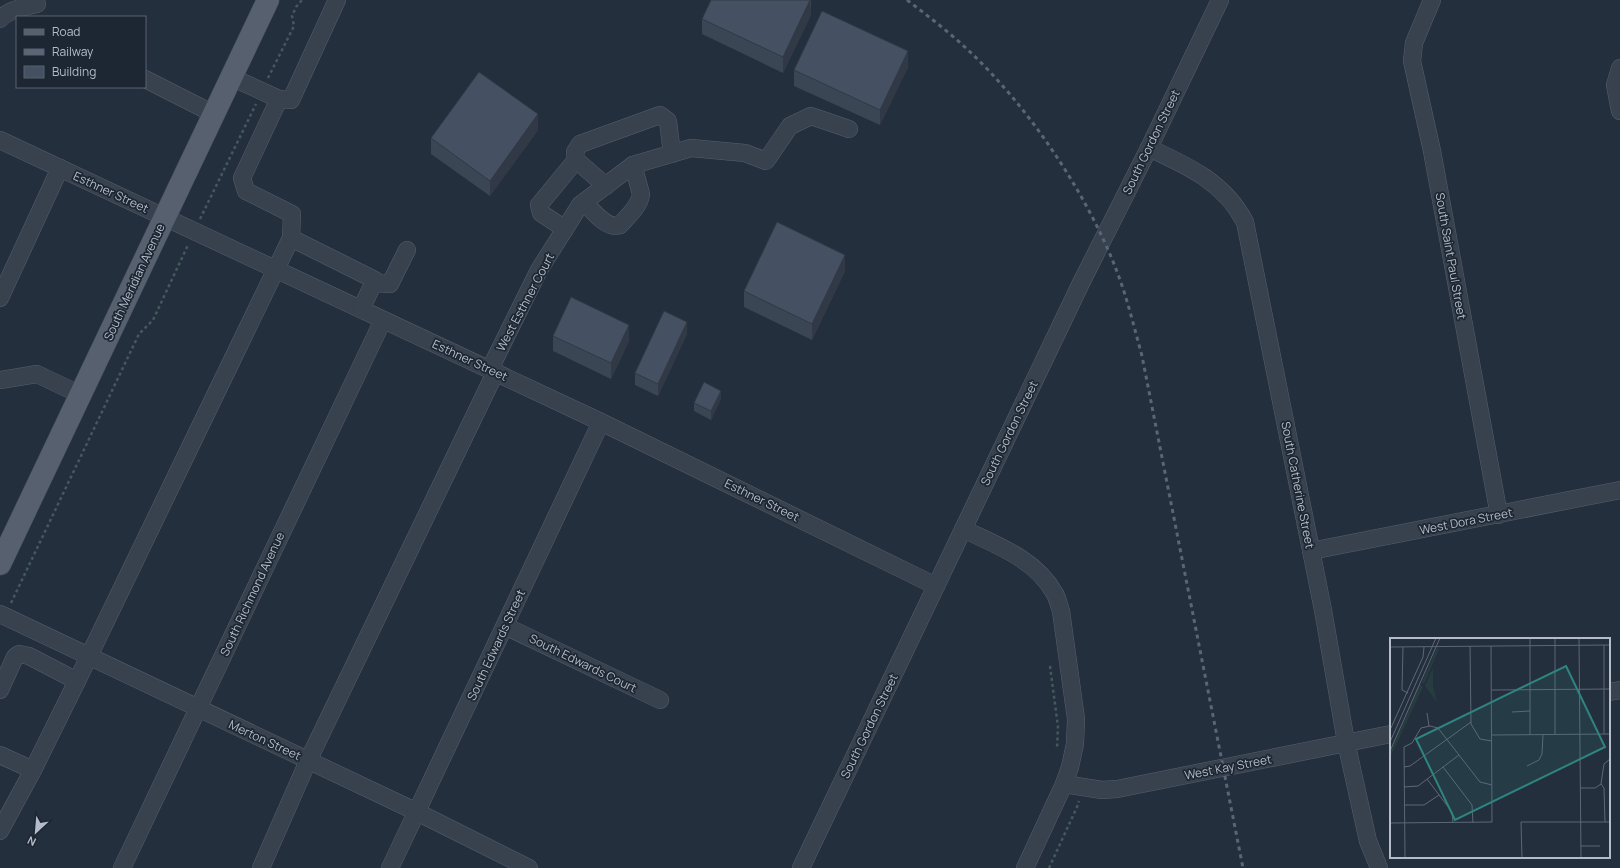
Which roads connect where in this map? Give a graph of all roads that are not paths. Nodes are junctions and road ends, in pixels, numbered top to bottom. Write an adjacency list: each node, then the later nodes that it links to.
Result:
1 (268, 0): 8 (main road, South Meridian Avenue)
2 (337, 0): 10 (street)
3 (1220, 0): 15 (street, South Gordon Street)
4 (1432, 0): 36 (street, South Saint Paul Street)
5 (37, 4): 6 (street)
6 (0, 19)
7 (1620, 68): 11 (street)
8 (231, 77): 10 (street); 12 (main road, South Meridian Avenue)
9 (146, 80): 12 (street)
10 (279, 99): 24 (street)
11 (1620, 111)
12 (214, 114): 22 (main road, South Meridian Avenue)
13 (849, 129): 16 (street, West Esthner Court)
14 (0, 140): 19 (street, Esthner Street)
15 (1149, 148): 37 (street, South Gordon Street); 38 (street, South Catherine Street)
16 (672, 154): 17 (street); 18 (street, West Esthner Court)
17 (576, 160): 20 (street); 23 (street)
18 (633, 165): 20 (street, West Esthner Court); 21 (street)
19 (60, 168): 22 (street, Esthner Street); 28 (street)
20 (606, 186): 21 (street, West Esthner Court)
21 (584, 202): 23 (street, West Esthner Court)
22 (164, 218): 26 (street, Esthner Street); 33 (main road, South Meridian Avenue)
23 (565, 229): 31 (street, West Esthner Court)
24 (291, 238): 26 (street); 27 (street)
25 (407, 250): 27 (street)
26 (276, 269): 29 (street, Esthner Street); 43 (street)
27 (374, 283): 29 (street)
28 (0, 298)
29 (361, 310): 30 (street, Esthner Street)
30 (383, 320): 31 (street, Esthner Street); 49 (street, South Richmond Avenue)
31 (493, 370): 34 (street, Esthner Street); 53 (street, West Esthner Court)
32 (0, 380): 33 (street)
33 (81, 395): 39 (main road, South Meridian Avenue)
34 (601, 422): 40 (street, Esthner Street); 42 (street, South Edwards Street)
35 (1620, 490): 36 (street, West Dora Street)
36 (1499, 515): 38 (street, West Dora Street)
37 (963, 529): 40 (street, South Gordon Street); 55 (street)
38 (1311, 551): 51 (street, South Catherine Street)
39 (0, 564)
40 (936, 586): 62 (street, South Gordon Street)
41 (2, 615): 43 (street, Merton Street)
42 (505, 626): 48 (street, South Edwards Court); 56 (street, South Edwards Street)
43 (89, 656): 44 (street); 49 (street, Merton Street)
44 (77, 681): 45 (street); 54 (street)
45 (0, 690)
46 (1620, 690): 47 (street)
47 (1610, 692)
48 (660, 700)
49 (198, 708): 53 (street, Merton Street); 58 (street, South Richmond Avenue)
50 (1390, 734): 51 (street, West Kay Street)
51 (1346, 742): 55 (street, West Kay Street); 64 (street, South Catherine Street)
52 (0, 755): 54 (street)
53 (308, 761): 56 (street, Merton Street); 59 (street, West Esthner Court)
54 (33, 770): 57 (street)
55 (1064, 784): 63 (street)
56 (417, 812): 60 (street, South Edwards Street); 61 (street, Merton Street)
57 (0, 832)
58 (122, 868)
59 (261, 868)
60 (390, 868)
61 (529, 868)
62 (801, 868)
63 (1025, 868)
64 (1379, 868)

